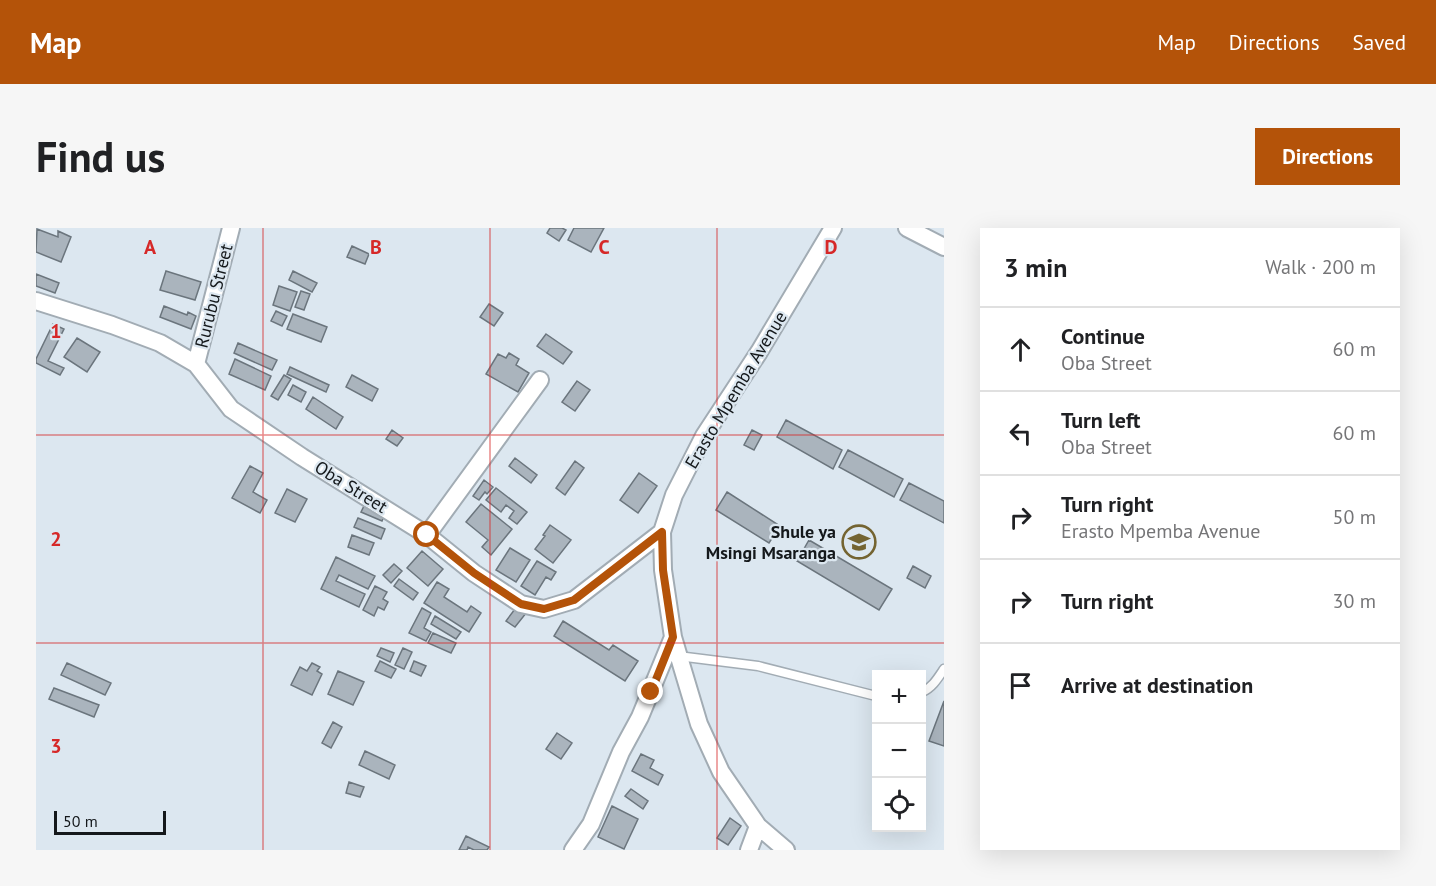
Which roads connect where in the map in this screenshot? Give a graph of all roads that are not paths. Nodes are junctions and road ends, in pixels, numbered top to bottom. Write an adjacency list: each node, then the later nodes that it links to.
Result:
1 (231, 228): 6 (street, Rurubu Street)
2 (833, 228): 8 (street, Erasto Mpemba Avenue)
3 (907, 228): 4 (street)
4 (944, 247)
5 (36, 301): 6 (street, Oba Street)
6 (196, 364): 9 (street, Oba Street)
7 (540, 380): 9 (street)
8 (662, 532): 9 (street, Oba Street); 10 (street, Erasto Mpemba Avenue)
9 (427, 535)
10 (673, 637): 11 (street, Erasto Mpemba Avenue); 16 (street)
11 (678, 656): 14 (lane); 15 (street, Erasto Mpemba Avenue)
12 (944, 669): 13 (lane)
13 (926, 690)
14 (872, 695)
15 (758, 826): 17 (street); 18 (street, Erasto Mpemba Avenue)
16 (573, 850)
17 (749, 850)
18 (786, 850)

